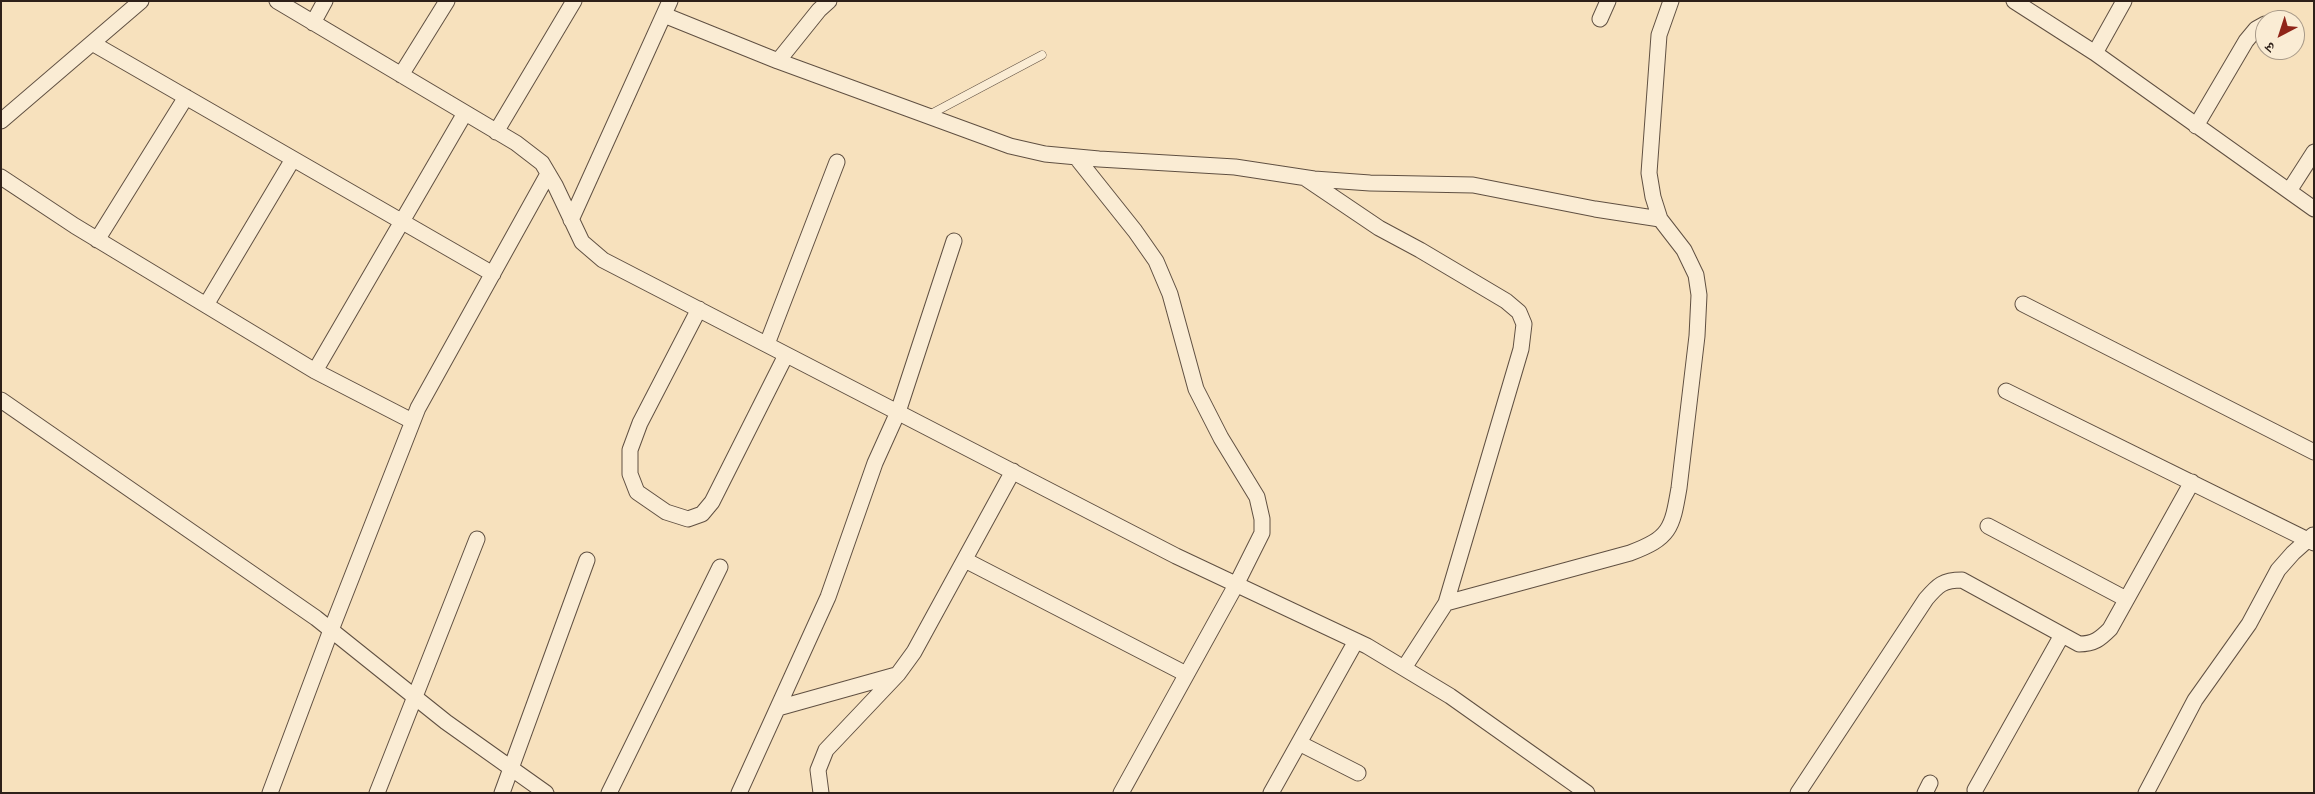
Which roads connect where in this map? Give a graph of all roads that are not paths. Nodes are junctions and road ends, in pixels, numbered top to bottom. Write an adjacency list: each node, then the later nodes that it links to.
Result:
1 (141, 1): 16 (street)
2 (277, 1): 14 (street)
3 (325, 1): 14 (street)
4 (447, 1): 20 (street)
5 (574, 1): 26 (street)
6 (670, 1): 12 (street)
7 (829, 1): 19 (street)
8 (1608, 1): 13 (street)
9 (1671, 1): 36 (street)
10 (2014, 1): 17 (street)
11 (2124, 1): 17 (street)
12 (664, 15): 19 (street); 37 (street)
13 (1600, 19)
14 (313, 23): 20 (street)
15 (2255, 30): 25 (street)
16 (92, 43): 21 (street); 24 (street)
17 (2094, 53): 25 (street)
18 (1042, 55): 23 (lane)
19 (778, 61): 23 (street)
20 (401, 75): 22 (street)
21 (186, 97): 29 (street); 39 (street)
22 (465, 113): 26 (street); 38 (street)
23 (928, 116): 28 (street)
24 (1, 121)
25 (2196, 126): 34 (street)
26 (496, 132): 31 (street)
27 (2314, 152): 34 (street)
28 (1076, 157): 33 (street); 61 (street)
29 (293, 159): 38 (street); 43 (street)
30 (836, 162): 45 (street)
31 (548, 174): 37 (street); 41 (street)
32 (1, 177): 39 (street)
33 (1302, 177): 36 (street); 63 (street)
34 (2289, 192): 35 (street)
35 (2314, 209)
36 (1660, 219): 63 (street)
37 (571, 220): 44 (street)
38 (402, 221): 41 (street); 47 (street)
39 (97, 240): 43 (street)
40 (954, 241): 50 (street)
41 (493, 274): 51 (street)
42 (2023, 304): 52 (street)
43 (206, 305): 47 (street)
44 (699, 309): 45 (street); 46 (street)
45 (767, 344): 46 (street)
46 (786, 354): 50 (street)
47 (315, 371): 51 (street)
48 (2006, 391): 54 (street)
49 (1, 400): 64 (street)
50 (898, 412): 53 (street); 71 (street)
51 (412, 421): 64 (street)
52 (2314, 452)
53 (1013, 471): 59 (street); 61 (street)
54 (2192, 482): 57 (street); 62 (street)
55 (1988, 526): 62 (street)
56 (477, 539): 70 (street)
57 (2311, 539): 87 (street)
58 (587, 560): 73 (street)
59 (965, 560): 68 (street); 69 (street)
60 (720, 567): 80 (street)
61 (1236, 585): 66 (street); 69 (street)
62 (2126, 600): 65 (street)
63 (1446, 603): 67 (street)
64 (331, 630): 70 (street); 76 (street)
65 (2062, 634): 75 (street); 86 (street)
66 (1356, 641): 67 (street); 72 (street)
67 (1404, 668): 85 (street)
68 (898, 674): 71 (street); 82 (street)
69 (1186, 674): 83 (street)
70 (416, 698): 73 (street); 77 (street)
71 (778, 708): 81 (street)
72 (1299, 743): 74 (street); 84 (street)
73 (511, 768): 78 (street); 79 (street)
74 (1358, 773)
75 (1975, 790)
76 (270, 793)
77 (377, 793)
78 (502, 793)
79 (546, 793)
80 (609, 793)
81 (739, 793)
82 (821, 793)
83 (1121, 793)
84 (1271, 793)
85 (1587, 793)
86 (1798, 793)
87 (2146, 793)

